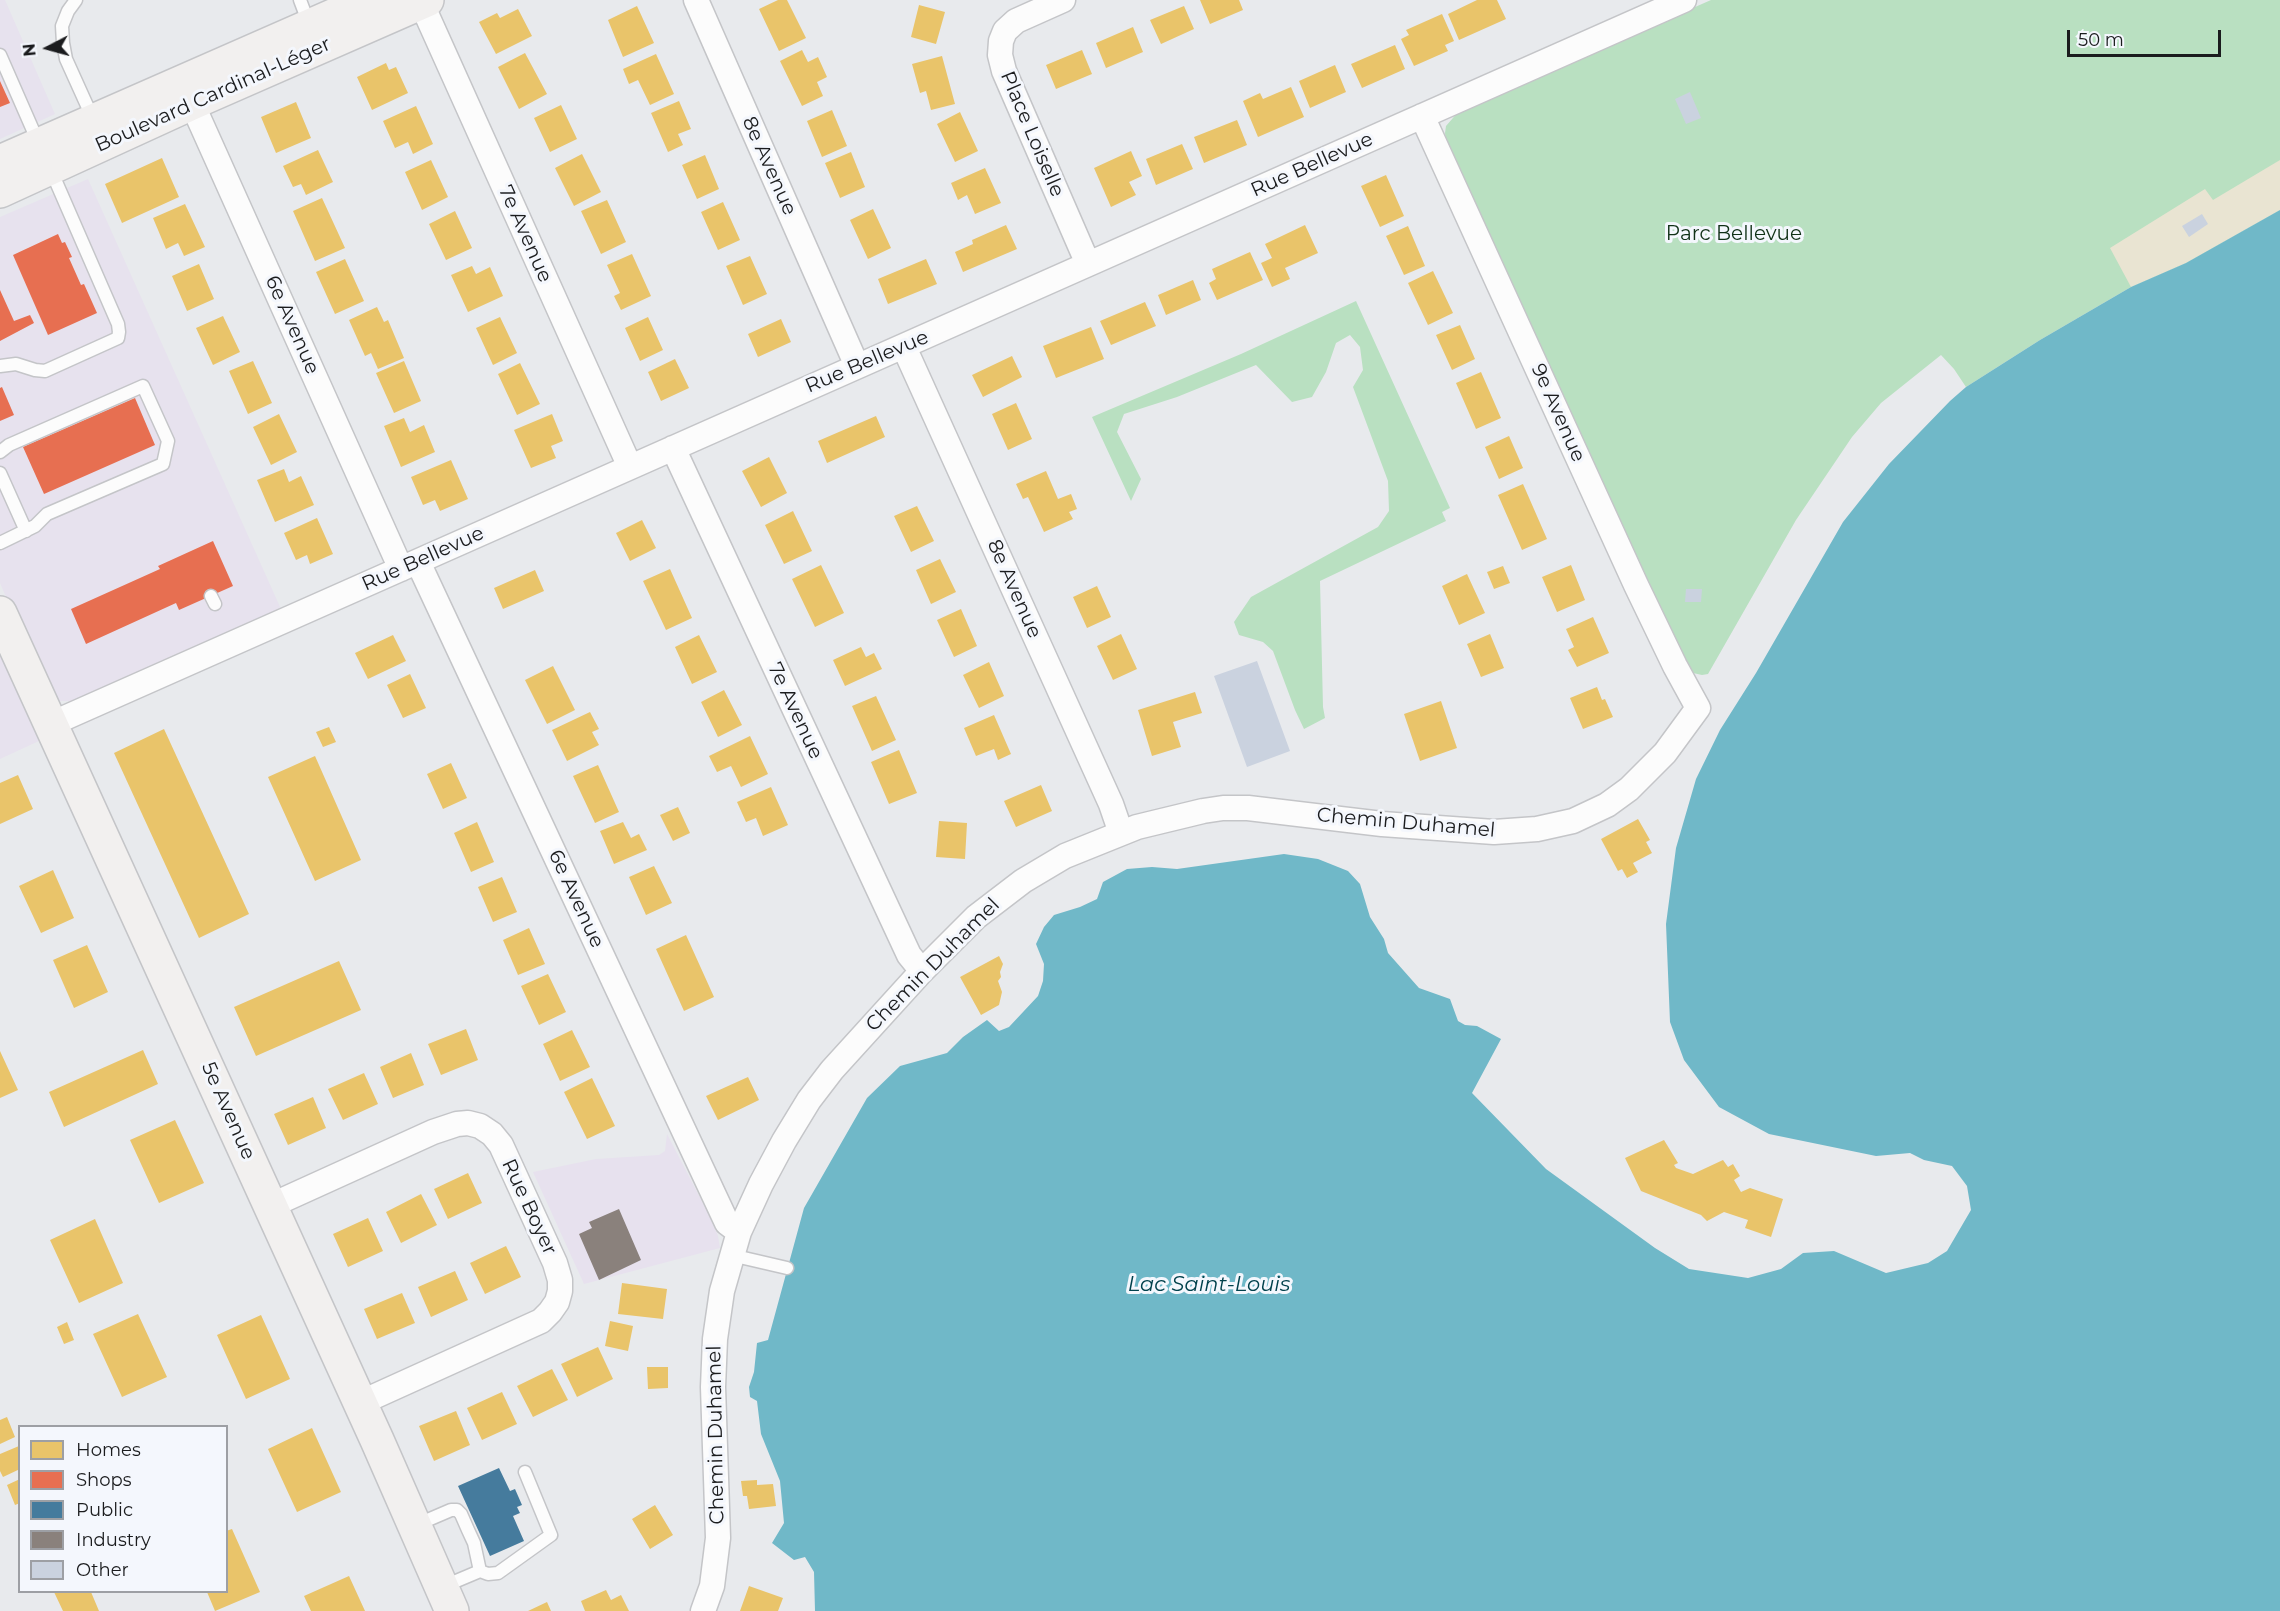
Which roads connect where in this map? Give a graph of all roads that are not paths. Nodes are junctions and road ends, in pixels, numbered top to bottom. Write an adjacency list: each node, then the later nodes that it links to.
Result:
1 (76, 0): 11 (lane)
2 (369, 0): 7 (street, Boulevard Cardinal-Léger)
3 (696, 0): 18 (street, 8e Avenue)
4 (1063, 0): 15 (street, Place Loiselle)
5 (1684, 0): 10 (street, Rue Bellevue)
6 (423, 1): 7 (street, Boulevard Cardinal-Léger); 21 (street, 7e Avenue)
7 (310, 24): 9 (street, Boulevard Cardinal-Léger)
8 (0, 55): 12 (lane)
9 (187, 93): 11 (street, Boulevard Cardinal-Léger); 25 (street, 6e Avenue)
10 (1422, 116): 15 (street, Rue Bellevue); 27 (street, 9e Avenue)
11 (98, 132): 12 (street, Boulevard Cardinal-Léger)
12 (45, 156): 13 (street, Boulevard Cardinal-Léger); 14 (street, Boulevard Cardinal-Léger); 17 (lane)
13 (0, 162)
14 (0, 191)
15 (1088, 264): 16 (street, Rue Bellevue)
16 (904, 347): 18 (street, Rue Bellevue); 29 (street, 8e Avenue)
17 (0, 366)
18 (857, 366): 19 (street, Rue Bellevue)
19 (673, 448): 21 (street, Rue Bellevue); 30 (street, 7e Avenue)
20 (0, 453): 23 (lane)
21 (630, 467): 25 (street, Rue Bellevue)
22 (0, 472): 23 (lane)
23 (30, 528): 24 (lane)
24 (0, 543)
25 (410, 566): 28 (street, Rue Bellevue); 32 (street, 6e Avenue)
26 (0, 613): 28 (street, 5e Avenue)
27 (1698, 708): 29 (street, Chemin Duhamel)
28 (51, 724): 31 (street, 5e Avenue)
29 (1121, 833): 30 (street, Chemin Duhamel)
30 (922, 971): 32 (street, Chemin Duhamel)
31 (270, 1206): 35 (street, 5e Avenue); 35 (street, Rue Boyer)
32 (739, 1232): 33 (street, Chemin Duhamel)
33 (731, 1255): 34 (lane); 40 (street, Chemin Duhamel)
34 (787, 1268)
35 (360, 1403): 37 (street, 5e Avenue)
36 (525, 1472): 38 (lane)
37 (416, 1525): 38 (lane); 39 (street, 5e Avenue)
38 (480, 1571): 39 (lane)
39 (447, 1599)
40 (703, 1611)

